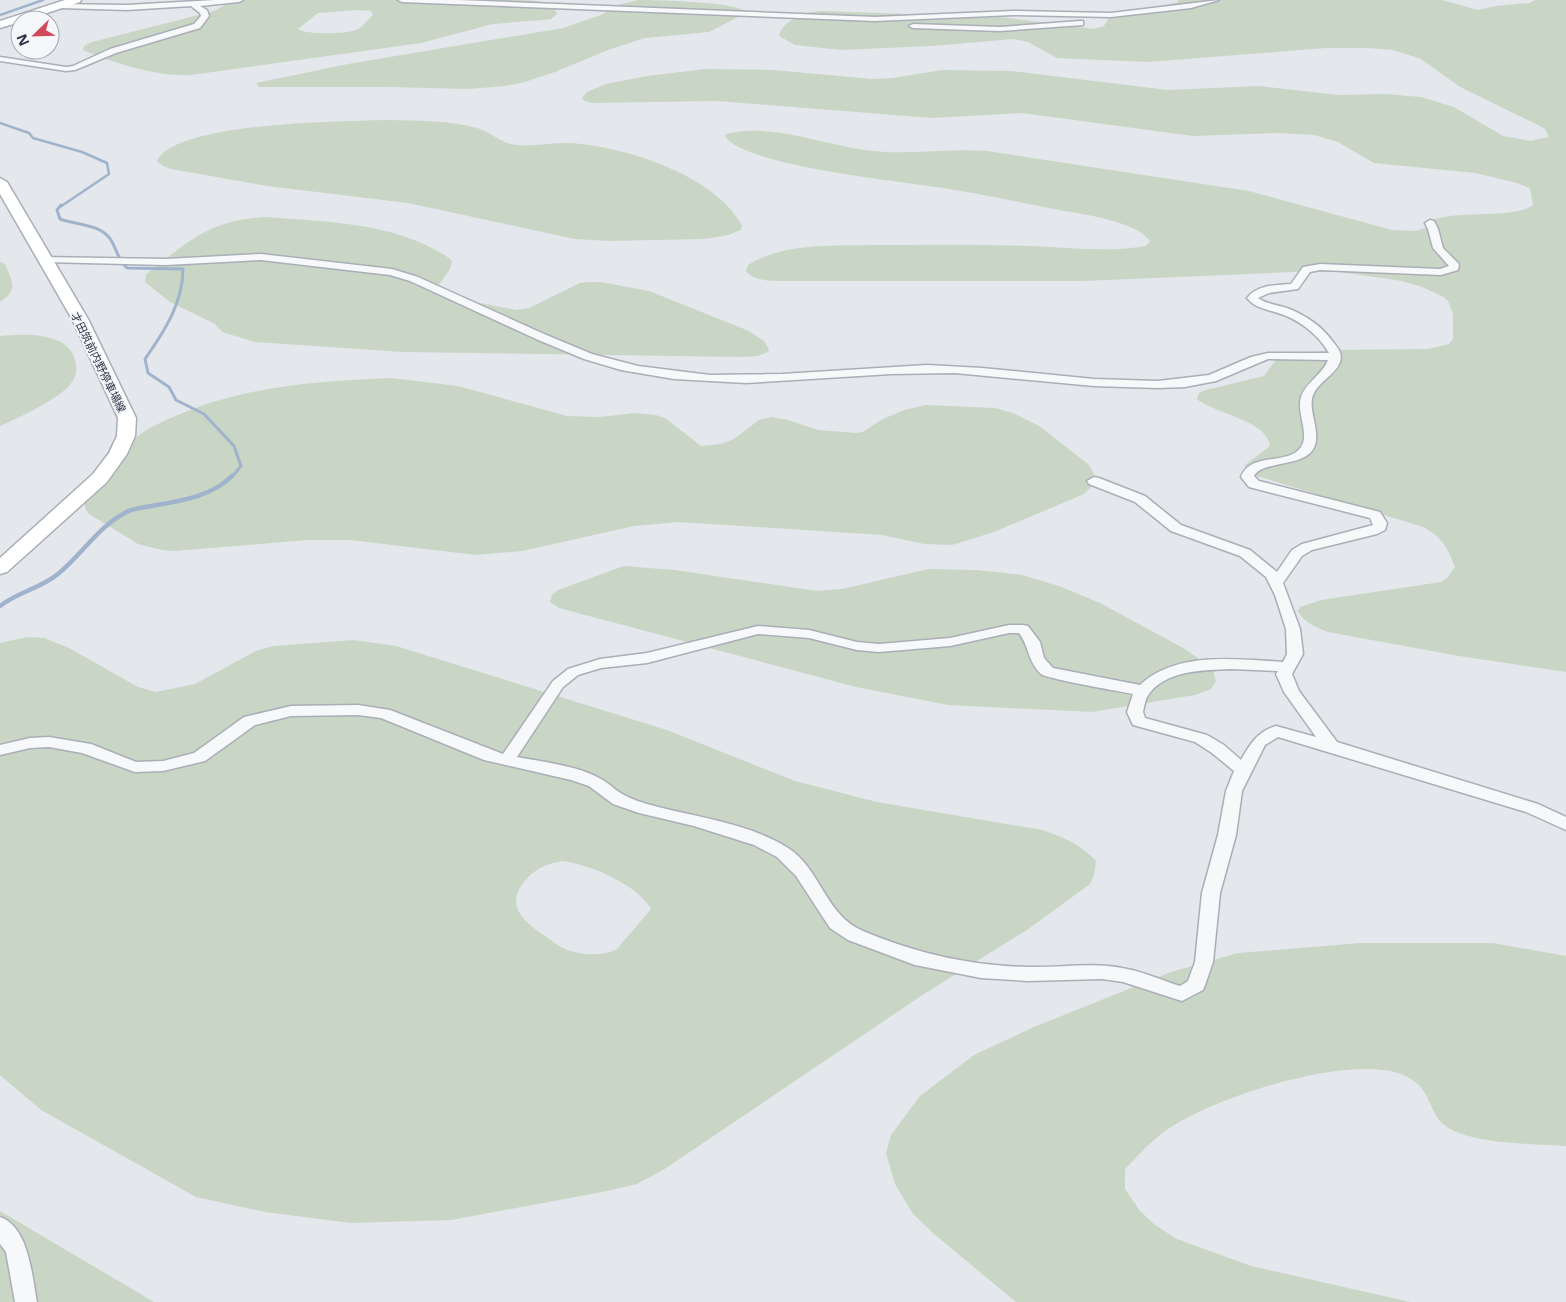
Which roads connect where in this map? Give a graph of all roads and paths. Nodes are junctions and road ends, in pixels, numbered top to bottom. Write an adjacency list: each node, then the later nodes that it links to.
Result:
1 (76, 0): 7 (main road)
2 (238, 0): 6 (street)
3 (402, 0): 8 (street)
4 (564, 0): 8 (street)
5 (1215, 0): 9 (street)
6 (194, 5): 7 (street); 12 (street)
7 (60, 6): 11 (main road)
8 (558, 6): 10 (street)
9 (1191, 6): 10 (street); 10 (street)
10 (884, 19)
11 (0, 25)
12 (0, 59)
13 (0, 182): 15 (main road, 才田筑前内野停車場線)
14 (1430, 223): 16 (street)
15 (45, 259): 16 (street); 18 (main road, 才田筑前内野停車場線)
16 (1334, 356): 19 (street)
17 (1094, 481): 19 (street)
18 (0, 568)
19 (1276, 582): 20 (street)
20 (1288, 667): 21 (street); 22 (street)
21 (1144, 691): 24 (street); 25 (street)
22 (1331, 746): 25 (street); 26 (street)
23 (0, 750): 24 (street)
24 (507, 760): 25 (street)
25 (1243, 770)
26 (1566, 824)
27 (0, 1226): 28 (street)
28 (26, 1302)

